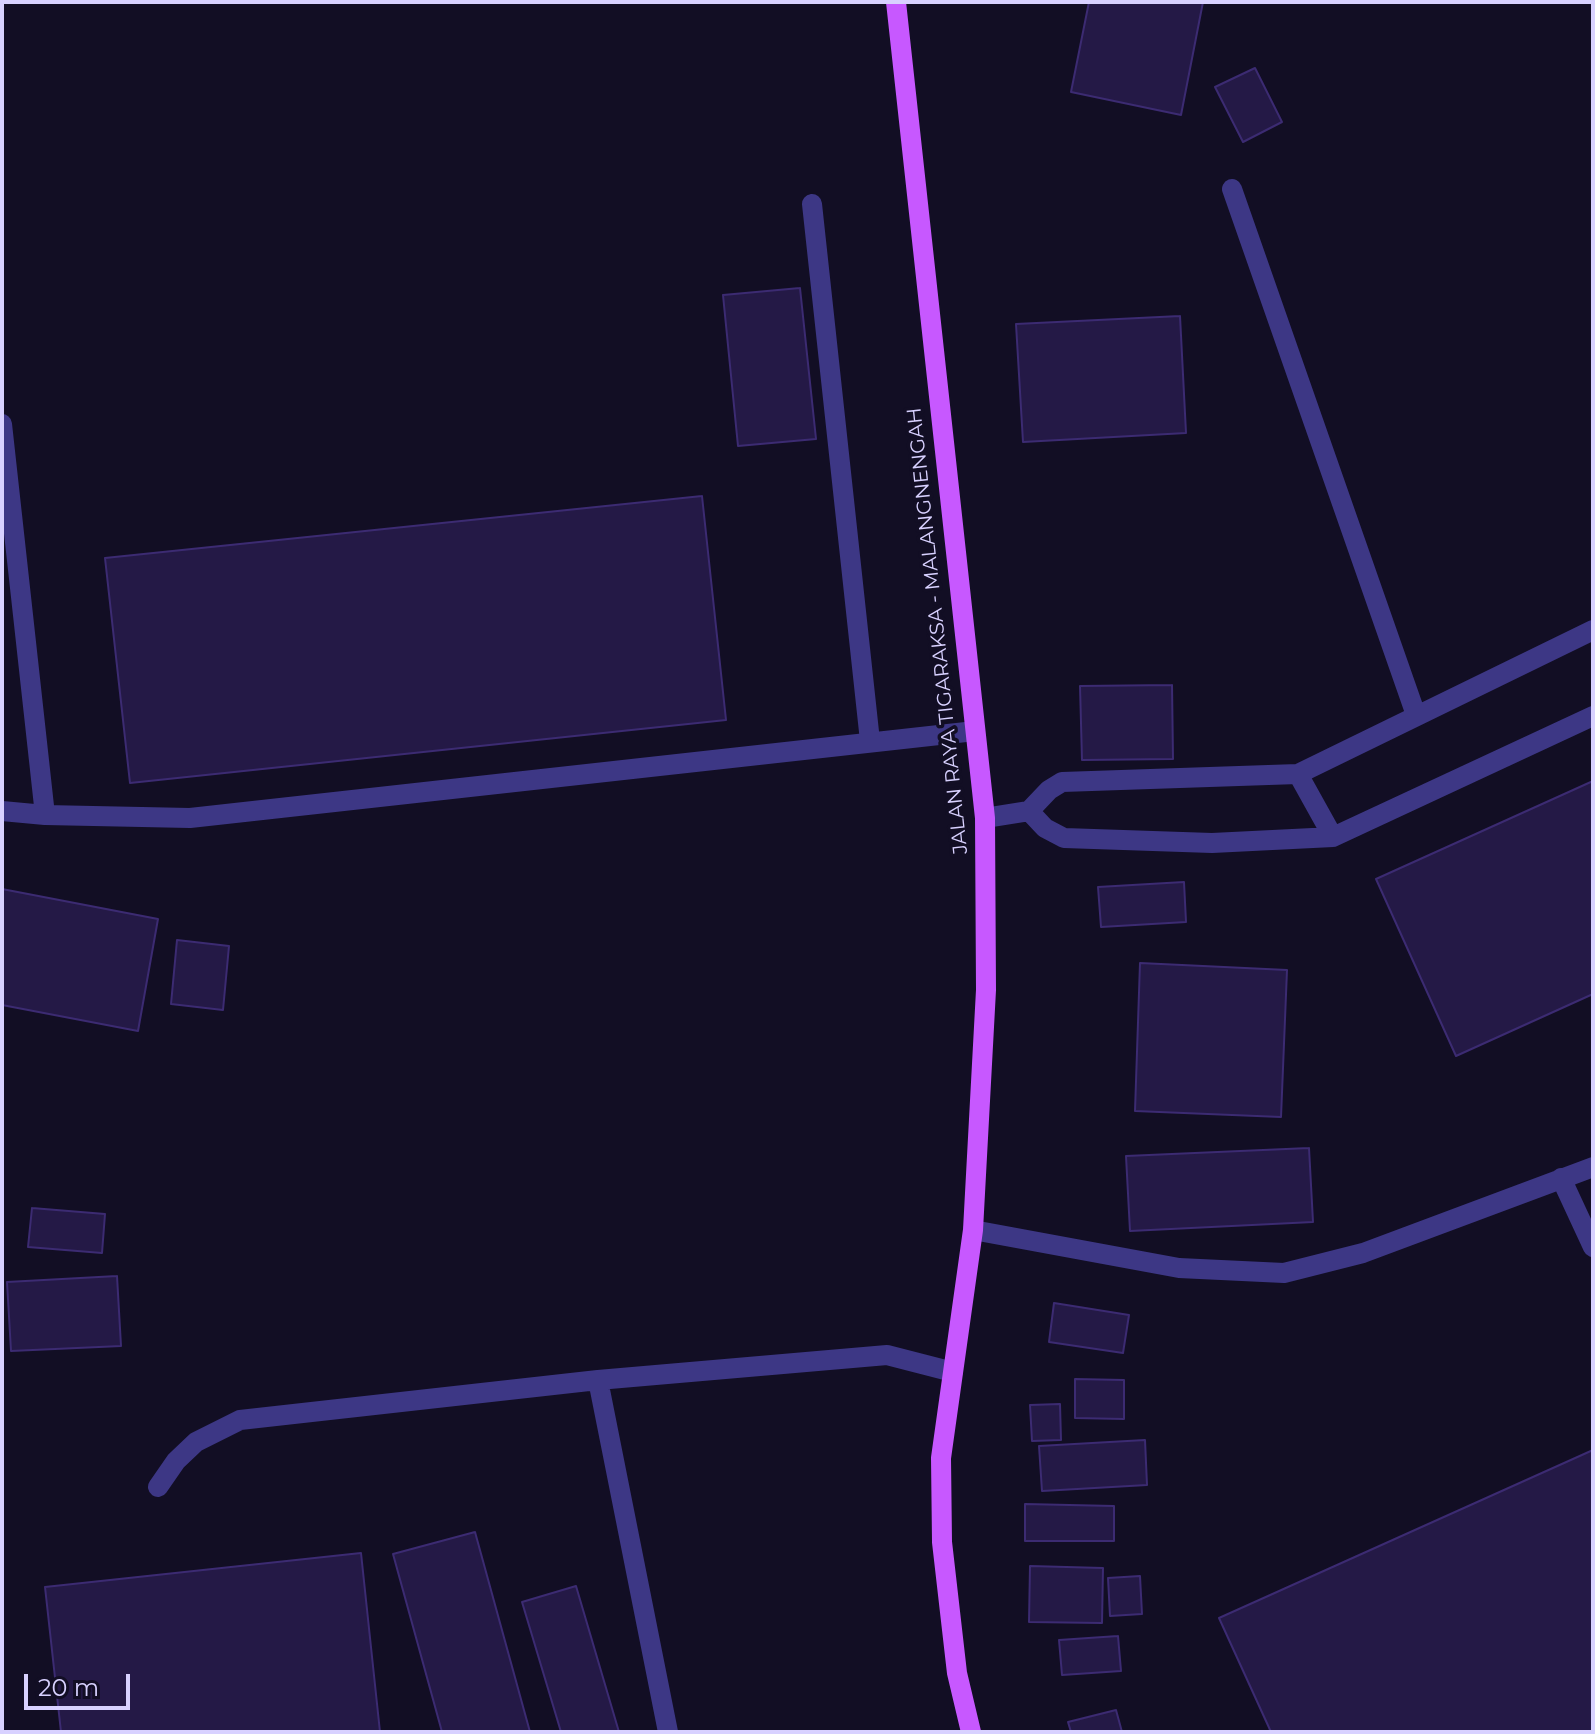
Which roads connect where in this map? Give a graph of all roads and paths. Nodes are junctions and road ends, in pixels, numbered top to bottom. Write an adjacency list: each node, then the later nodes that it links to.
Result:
1 (896, 2): 8 (main road, JALAN RAYA TIGARAKSA - MALANGNENGAH)
2 (1232, 189): 6 (lane)
3 (812, 204): 9 (lane)
4 (2, 424): 13 (lane)
5 (1593, 630): 6 (lane)
6 (1416, 715): 10 (lane)
7 (1593, 716): 15 (lane)
8 (975, 731): 9 (lane); 14 (main road, JALAN RAYA TIGARAKSA - MALANGNENGAH)
9 (870, 741): 13 (lane)
10 (1298, 774): 12 (lane); 15 (lane)
11 (2, 811): 13 (lane)
12 (1029, 811): 14 (lane); 15 (lane)
13 (45, 815)
14 (985, 818): 18 (main road, JALAN RAYA TIGARAKSA - MALANGNENGAH)
15 (1333, 837)
16 (1593, 1167): 17 (lane)
17 (1561, 1178): 18 (lane); 19 (lane)
18 (973, 1230): 20 (main road, JALAN RAYA TIGARAKSA - MALANGNENGAH)
19 (1593, 1247)
20 (953, 1372): 21 (lane); 24 (main road, JALAN RAYA TIGARAKSA - MALANGNENGAH)
21 (598, 1380): 22 (lane); 23 (lane)
22 (158, 1487)
23 (668, 1732)
24 (971, 1732)

